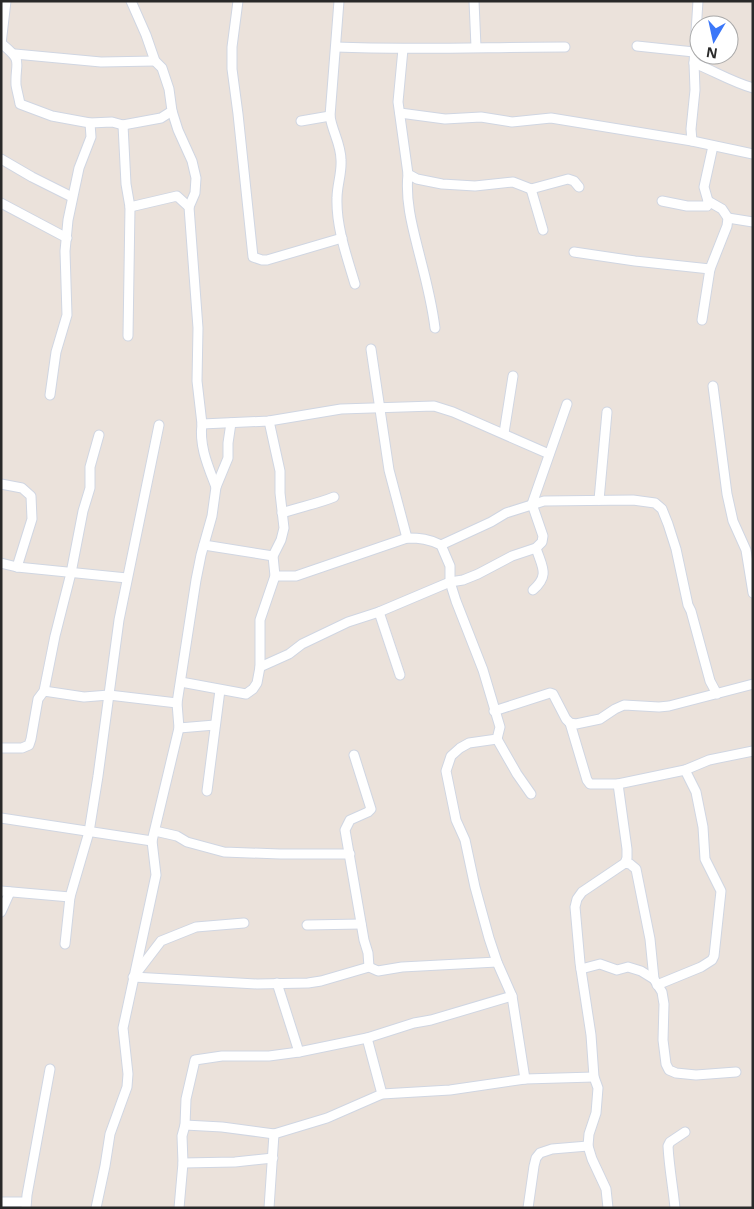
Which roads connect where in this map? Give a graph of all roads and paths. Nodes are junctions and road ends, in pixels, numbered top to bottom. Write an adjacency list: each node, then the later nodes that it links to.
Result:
1 (6, 1): 8 (street)
2 (131, 1): 16 (street)
3 (238, 1): 43 (street)
4 (340, 1): 10 (street)
5 (474, 1): 11 (street)
6 (698, 1): 7 (street)
7 (697, 15)
8 (2, 44): 15 (street)
9 (637, 46): 14 (street)
10 (336, 47): 13 (street); 22 (street)
11 (476, 47): 12 (street); 13 (street)
12 (565, 47)
13 (403, 49): 21 (street)
14 (689, 51)
15 (15, 54): 16 (street); 24 (street)
16 (155, 61): 20 (street)
17 (694, 65): 26 (street)
18 (699, 65): 19 (street)
19 (753, 88)
20 (172, 111): 25 (street); 38 (street)
21 (400, 113): 26 (street); 30 (street)
22 (330, 116): 23 (street); 43 (street)
23 (301, 121)
24 (90, 123): 25 (street); 33 (street)
25 (123, 125): 37 (street)
26 (692, 141): 27 (street)
27 (713, 146): 28 (street); 35 (street)
28 (753, 154)
29 (1, 159): 33 (street)
30 (408, 174): 32 (street); 48 (street)
31 (579, 187): 32 (street)
32 (531, 189): 41 (street)
33 (72, 197): 42 (street)
34 (662, 201): 35 (street)
35 (708, 201): 39 (street)
36 (1, 203): 42 (street)
37 (130, 207): 38 (street); 49 (street)
38 (189, 207): 59 (street)
39 (728, 218): 40 (street); 45 (street)
40 (753, 222)
41 (543, 230)
42 (66, 238): 53 (street)
43 (342, 238): 46 (street)
44 (574, 252): 45 (street)
45 (710, 268): 47 (street)
46 (355, 284)
47 (702, 320)
48 (436, 328)
49 (128, 336)
50 (371, 349): 55 (street)
51 (513, 376): 61 (street)
52 (713, 386): 82 (street)
53 (50, 396)
54 (568, 404): 63 (street)
55 (380, 408): 57 (street); 61 (street); 70 (street)
56 (607, 412): 67 (street)
57 (269, 421): 58 (street); 69 (street)
58 (232, 423): 59 (street); 65 (street)
59 (202, 424): 65 (street)
60 (160, 425): 79 (street)
61 (504, 434): 63 (street)
62 (99, 436): 77 (street)
63 (550, 454): 68 (street)
64 (1, 484): 76 (street)
65 (216, 486): 71 (street)
66 (334, 497): 69 (street)
67 (599, 500): 68 (street); 90 (street)
68 (532, 504): 72 (street); 73 (street)
69 (282, 513): 74 (street)
70 (407, 538): 72 (street); 78 (street)
71 (204, 545): 74 (street); 86 (street)
72 (441, 545): 80 (street)
73 (536, 548): 80 (street); 81 (street)
74 (273, 556): 78 (street)
75 (1, 563): 76 (street)
76 (17, 567): 77 (street)
77 (71, 573): 79 (street); 89 (street)
78 (275, 576): 84 (street)
79 (127, 578): 91 (street)
80 (450, 582): 83 (street); 93 (street)
81 (533, 590)
82 (753, 593)
83 (379, 612): 84 (street); 85 (street)
84 (260, 666): 88 (street)
85 (400, 676)
86 (181, 682): 88 (street); 92 (street)
87 (753, 684): 90 (street)
88 (220, 690): 95 (street)
89 (44, 691): 91 (street); 98 (street)
90 (717, 694): 94 (street)
91 (109, 695): 92 (street); 106 (street)
92 (177, 704): 96 (street)
93 (494, 711): 94 (street); 97 (street)
94 (570, 723): 102 (street)
95 (215, 725): 96 (street); 103 (street)
96 (179, 728): 107 (street)
97 (497, 739): 104 (street); 118 (street)
98 (1, 748)
99 (753, 751): 101 (street)
100 (354, 755): 108 (street)
101 (685, 770): 102 (street); 122 (street)
102 (618, 784): 109 (street)
103 (207, 791)
104 (531, 794)
105 (1, 818): 106 (street)
106 (89, 832): 107 (street); 111 (street)
107 (154, 836): 108 (street); 121 (street)
108 (350, 854): 115 (street)
109 (625, 863): 120 (street); 122 (street)
110 (6, 892): 111 (street); 112 (street)
111 (70, 896): 117 (street)
112 (1, 912): 113 (street)
113 (1, 918)
114 (244, 923): 121 (street)
115 (361, 924): 116 (street); 119 (street)
116 (307, 925)
117 (65, 944)
118 (497, 962): 119 (street); 124 (street)
119 (369, 967): 123 (street)
120 (581, 968): 122 (street); 129 (street)
121 (133, 977): 123 (street); 140 (street)
122 (656, 982): 128 (street)
123 (277, 983): 126 (street)
124 (512, 996): 125 (street); 130 (street)
125 (367, 1038): 126 (street); 131 (street)
126 (299, 1052): 132 (street)
127 (50, 1069): 139 (street)
128 (736, 1072)
129 (594, 1076): 130 (street); 135 (street)
130 (525, 1079): 131 (street)
131 (382, 1094): 134 (street)
132 (185, 1125): 134 (street); 137 (street)
133 (685, 1132): 145 (street)
134 (274, 1134): 136 (street)
135 (588, 1146): 143 (street); 144 (street)
136 (273, 1158): 137 (street); 142 (street)
137 (183, 1163): 141 (street)
138 (1, 1202): 139 (street)
139 (26, 1205)
140 (96, 1208)
141 (179, 1208)
142 (269, 1208)
143 (528, 1208)
144 (608, 1208)
145 (675, 1208)

